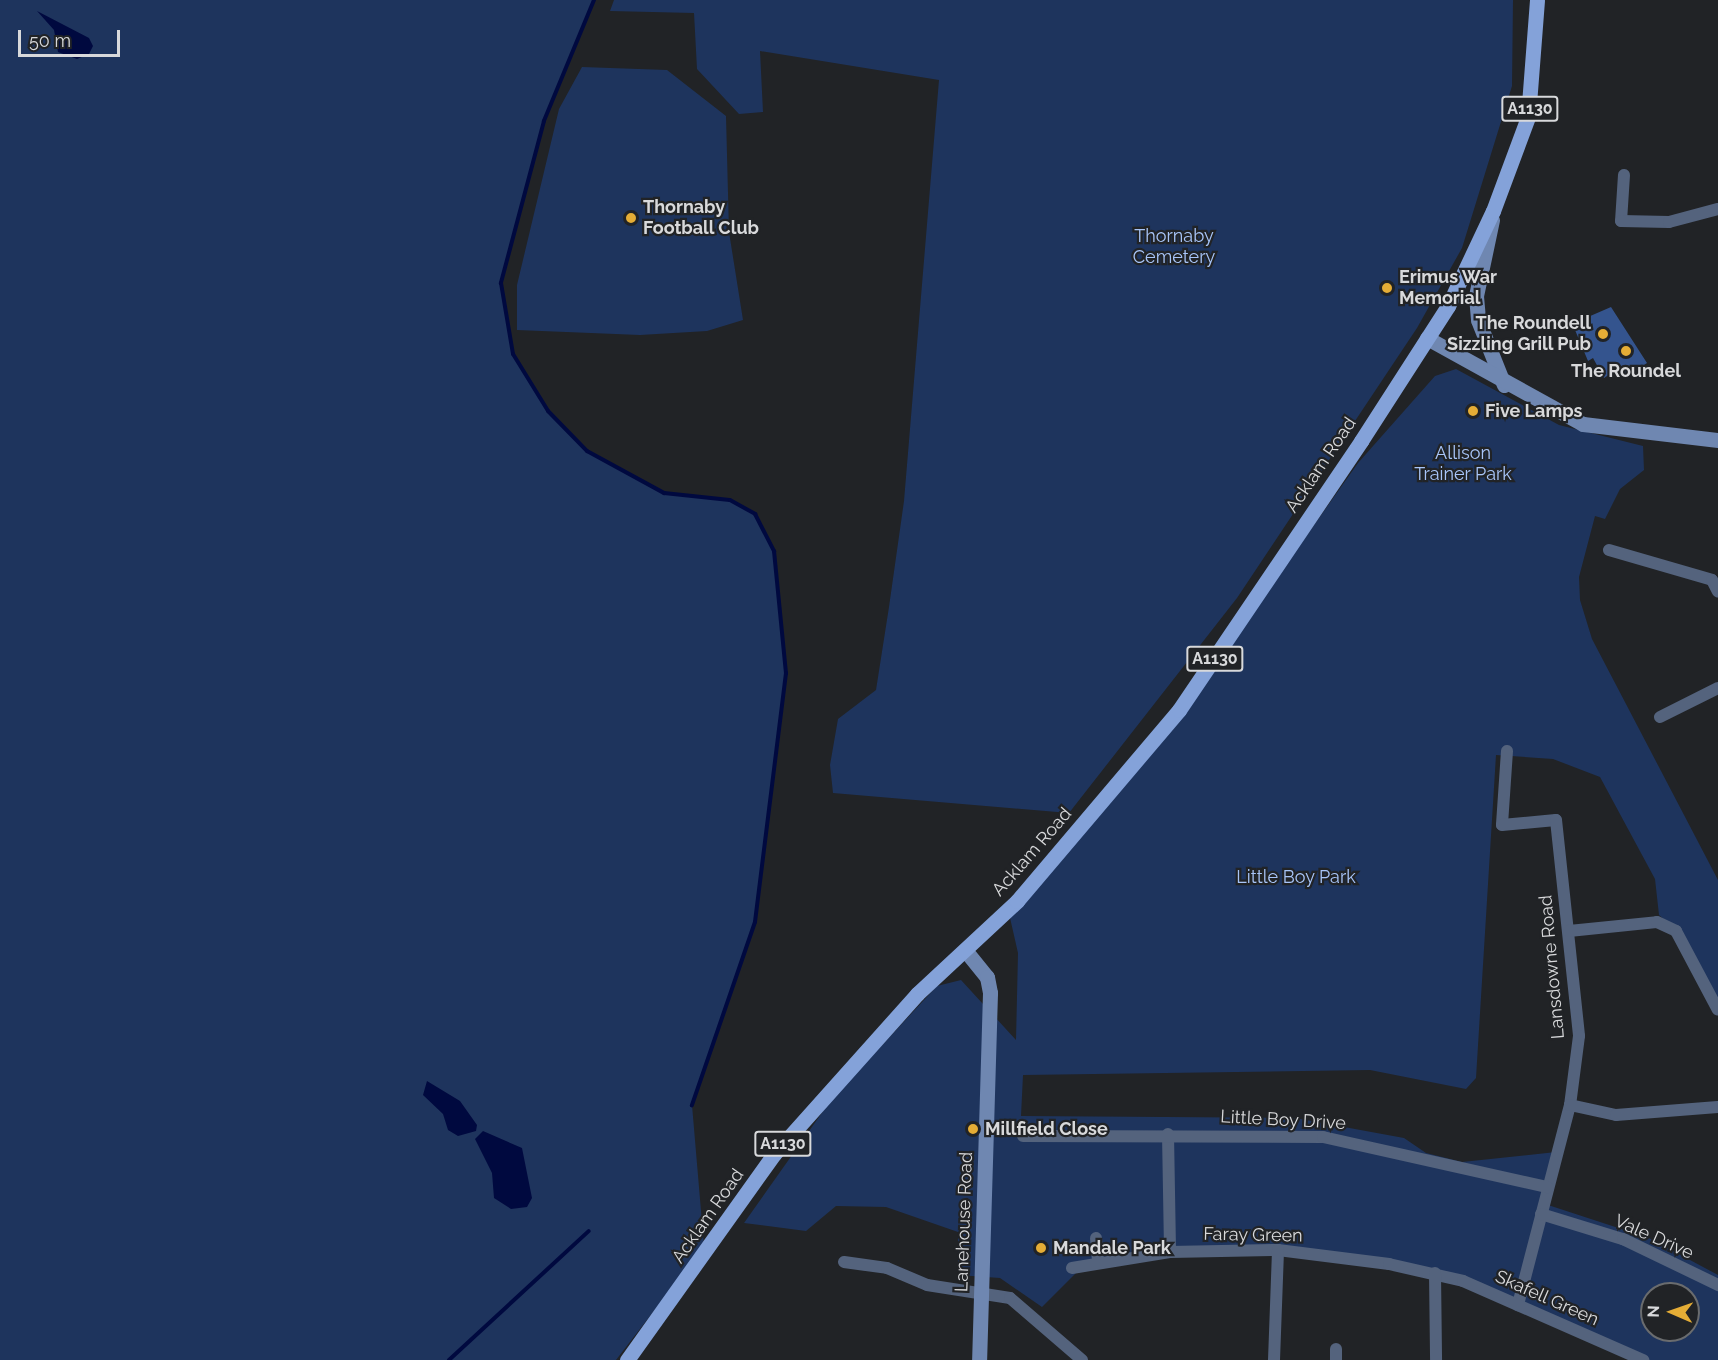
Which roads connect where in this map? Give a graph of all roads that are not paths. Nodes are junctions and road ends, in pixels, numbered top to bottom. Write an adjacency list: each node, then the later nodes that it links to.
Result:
1 (1537, 0): 4 (main road, A1130)
2 (1624, 175): 3 (street)
3 (1718, 208)
4 (1493, 211): 5 (main road, A1130); 6 (street)
5 (1427, 338): 6 (street); 14 (main road, Acklam Road / A1130)
6 (1504, 385): 7 (street)
7 (1718, 440)
8 (1609, 550): 9 (street)
9 (1718, 592)
10 (1718, 688): 11 (street)
11 (1660, 717)
12 (1507, 751): 13 (street, Lansdowne Road)
13 (1569, 931): 15 (street); 16 (street, Lansdowne Road)
14 (965, 950): 30 (street, Lanehouse Road); 32 (main road, Acklam Road / A1130)
15 (1718, 1010)
16 (1570, 1105): 17 (street); 20 (street, Lansdowne Road)
17 (1718, 1107)
18 (1168, 1134): 19 (street, Little Boy Drive); 20 (street, Little Boy Drive); 24 (street)
19 (1023, 1136)
20 (1547, 1187): 21 (street, Lansdowne Road)
21 (1540, 1214): 29 (street, Vale Drive); 31 (street, Lansdowne Road)
22 (1096, 1238): 25 (street)
23 (1278, 1250): 24 (street, Faray Green); 28 (street, Faray Green); 35 (street)
24 (1170, 1252): 25 (street, Faray Green)
25 (1098, 1260): 27 (street, Faray Green)
26 (844, 1262): 30 (street)
27 (1072, 1268)
28 (1435, 1273): 31 (street, Skafell Green); 36 (street)
29 (1718, 1285)
30 (981, 1293): 33 (street, Lanehouse Road); 34 (street)
31 (1518, 1305): 37 (street, Skafell Green)
32 (627, 1360)
33 (979, 1360)
34 (1082, 1360)
35 (1274, 1360)
36 (1436, 1360)
37 (1643, 1360)

